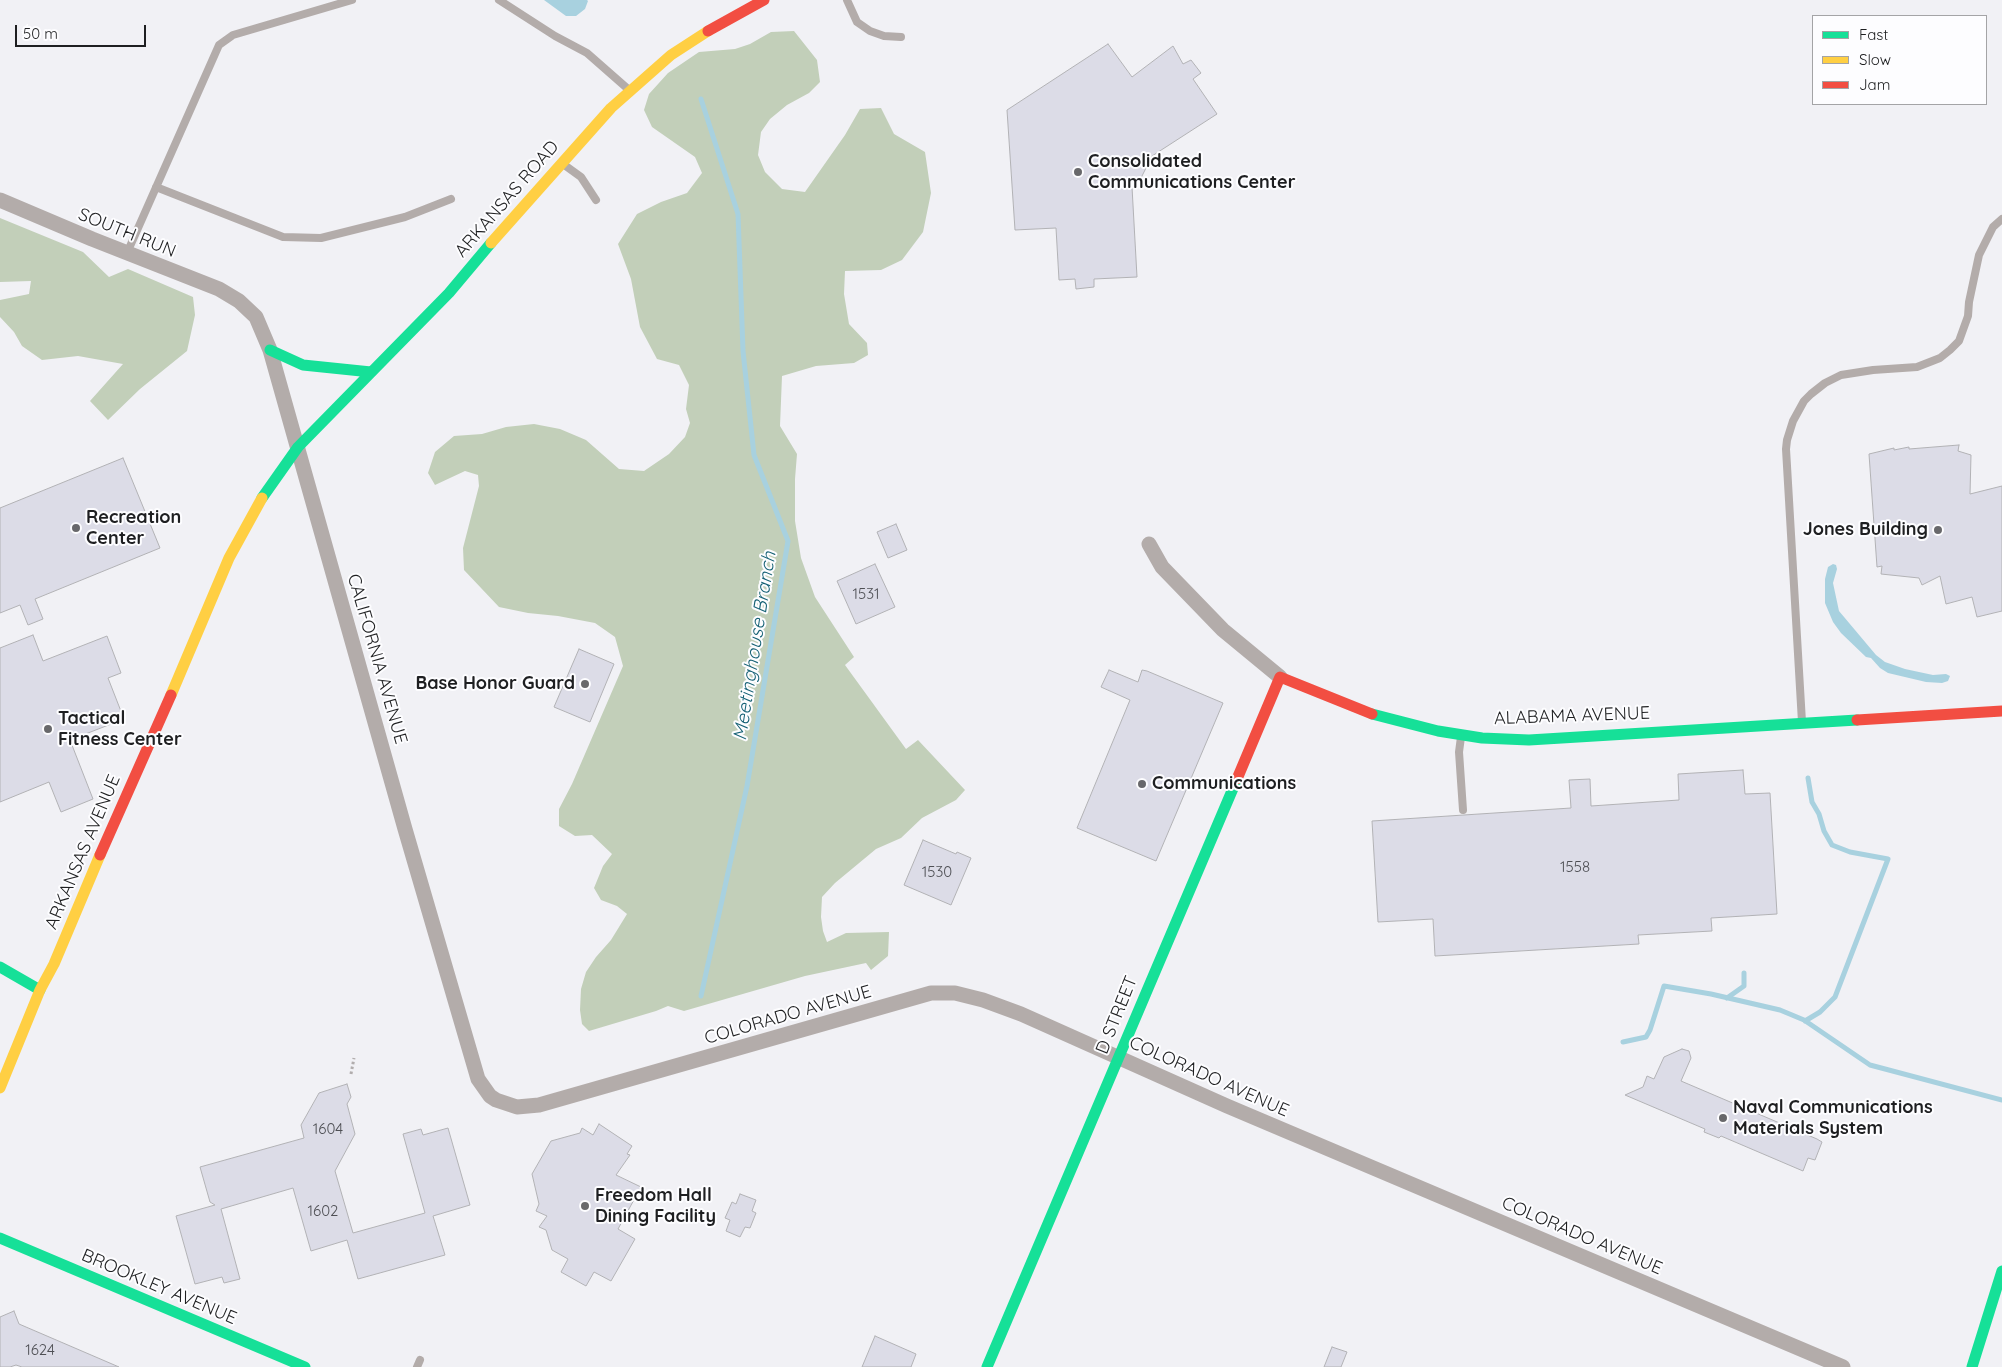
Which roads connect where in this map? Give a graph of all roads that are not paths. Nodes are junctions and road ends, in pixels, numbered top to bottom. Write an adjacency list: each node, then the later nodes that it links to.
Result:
1 (352, 0): 8 (lane)
2 (499, 0): 6 (lane)
3 (764, 0): 6 (street, ARKANSAS ROAD)
4 (847, 0): 5 (lane)
5 (901, 37)
6 (630, 90): 7 (street, ARKANSAS ROAD)
7 (562, 163): 11 (lane); 16 (street, ARKANSAS ROAD)
8 (156, 187): 9 (lane); 13 (lane)
9 (451, 198)
10 (0, 200): 13 (street, SOUTH RUN)
11 (596, 200)
12 (2002, 219): 21 (lane)
13 (127, 253): 14 (street, SOUTH RUN)
14 (240, 301): 15 (street, CALIFORNIA AVENUE)
15 (270, 350): 16 (street); 17 (street, CALIFORNIA AVENUE)
16 (371, 372): 17 (street, ARKANSAS ROAD)
17 (298, 447): 25 (street, ARKANSAS AVENUE); 26 (street, CALIFORNIA AVENUE)
18 (1149, 544): 19 (street, ALABAMA AVENUE)
19 (1280, 677): 22 (street, ALABAMA AVENUE); 27 (street, D STREET)
20 (2002, 711): 21 (street, ALABAMA AVENUE)
21 (1802, 724): 22 (street, ALABAMA AVENUE)
22 (1461, 735): 23 (lane)
23 (1463, 810)
24 (0, 967): 25 (street)
25 (40, 990): 28 (street, ARKANSAS AVENUE)
26 (466, 1036): 27 (street, COLORADO AVENUE)
27 (1119, 1058): 32 (street, D STREET); 33 (street, COLORADO AVENUE)
28 (0, 1088)
29 (0, 1238): 31 (street, BROOKLEY AVENUE)
30 (2002, 1272): 34 (street)
31 (305, 1367)
32 (987, 1367)
33 (1843, 1367)
34 (1972, 1367)

